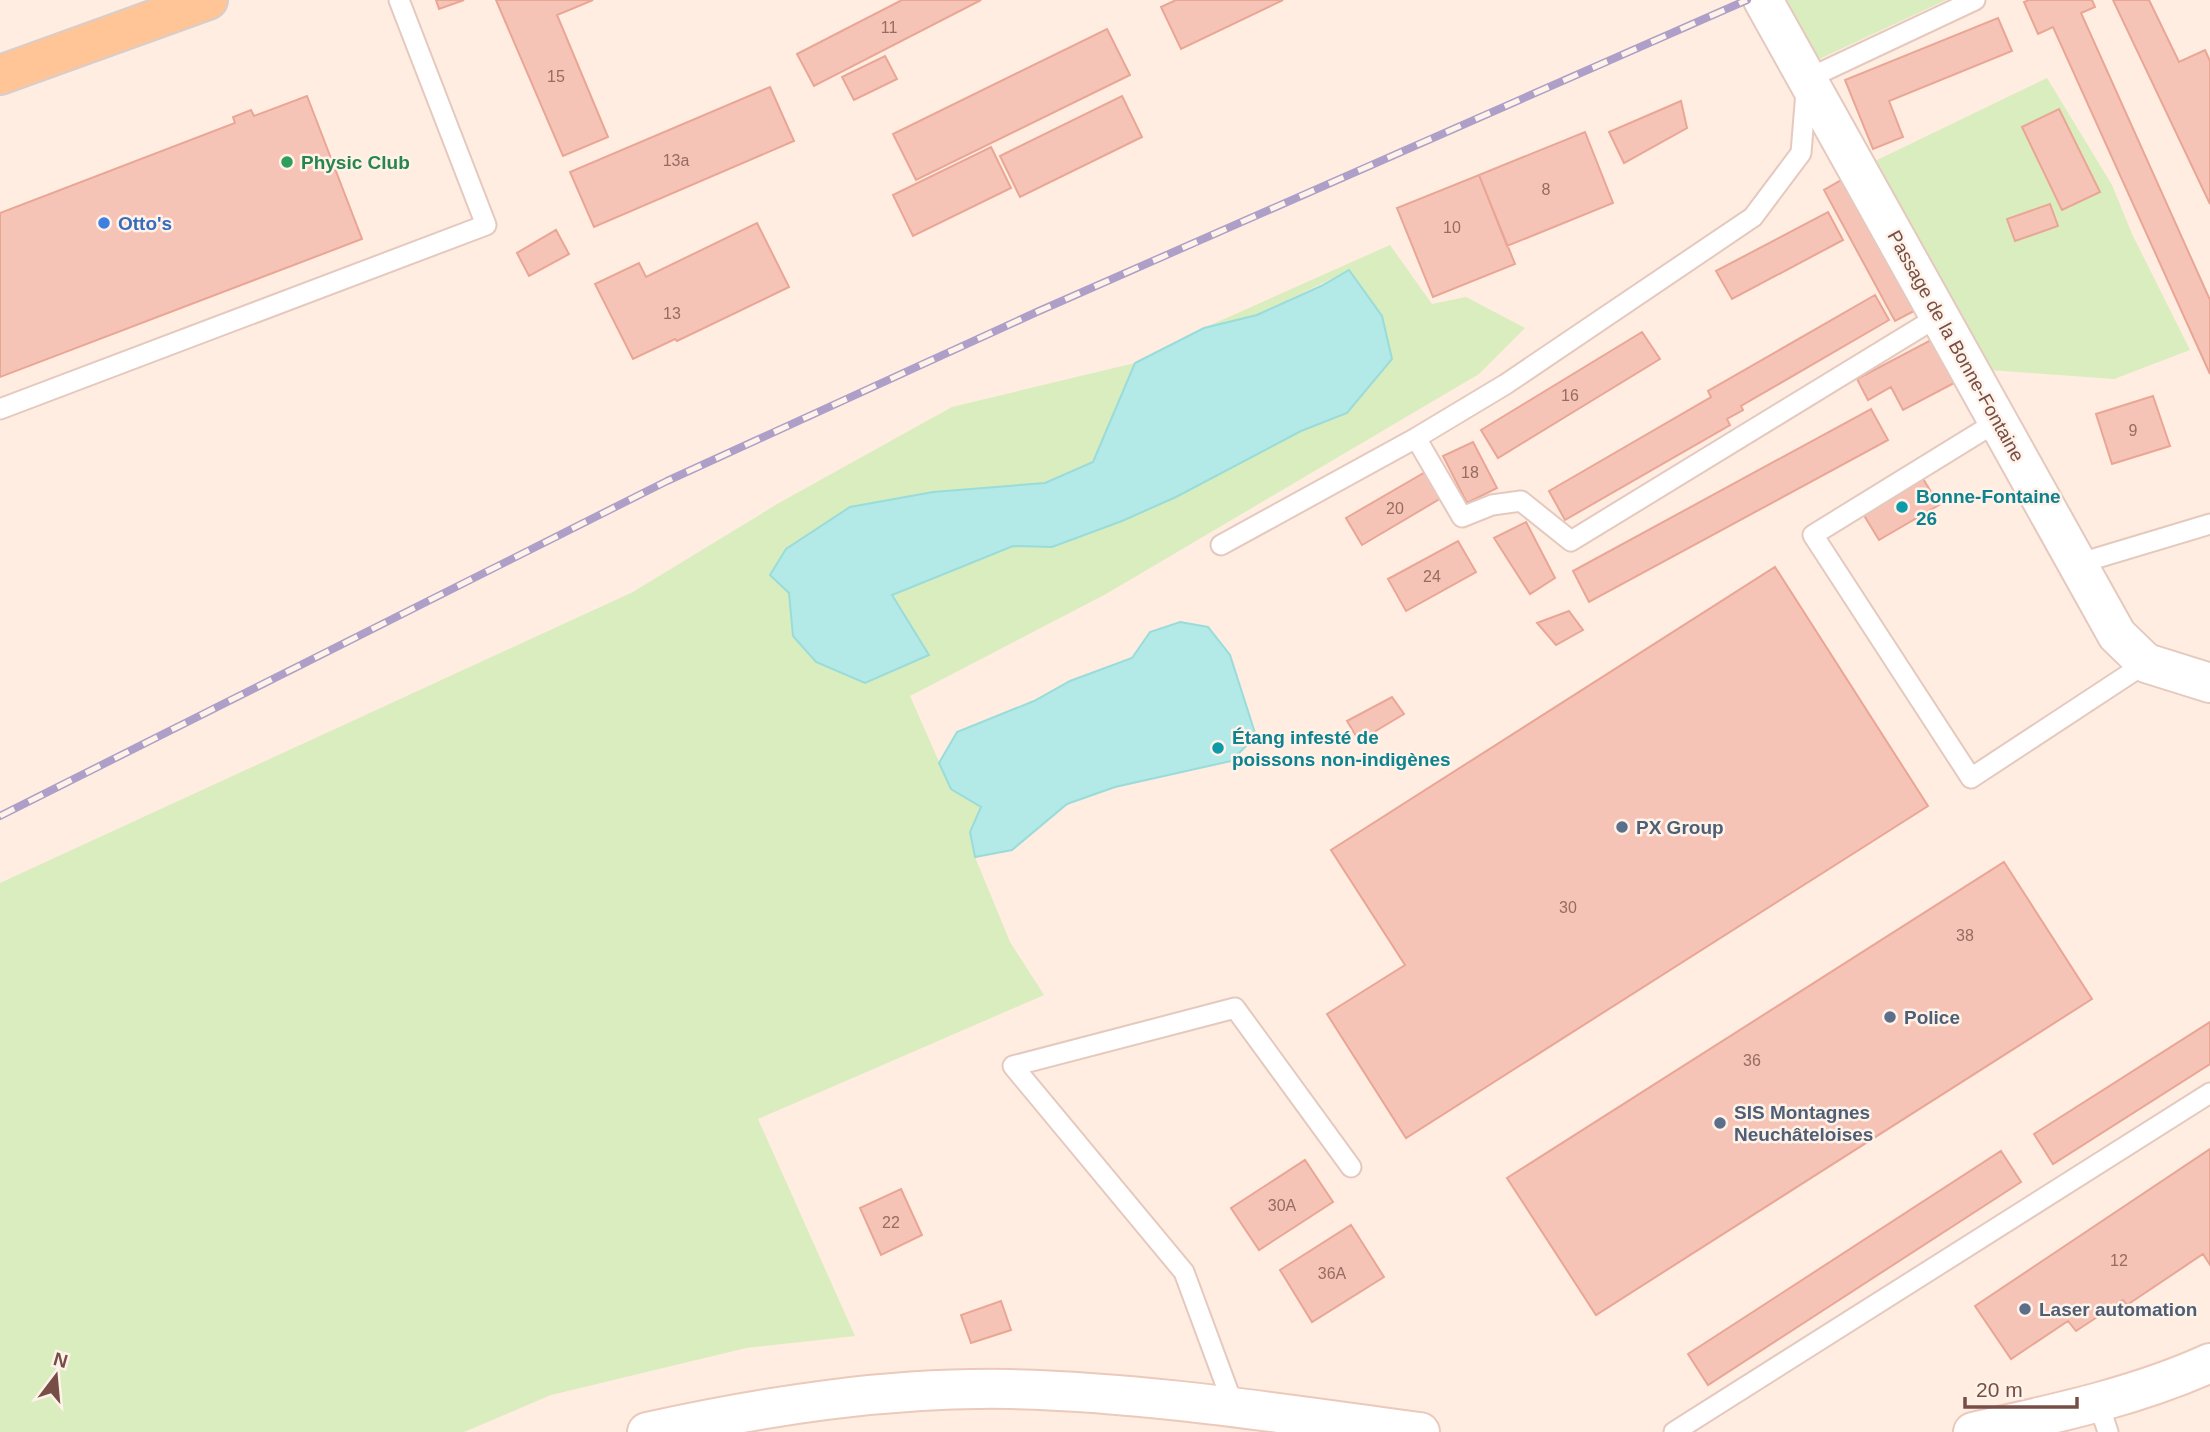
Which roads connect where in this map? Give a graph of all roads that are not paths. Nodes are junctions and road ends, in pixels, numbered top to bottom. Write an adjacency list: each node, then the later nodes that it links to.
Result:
1 (208, 0): 5 (main road)
2 (399, 0): 8 (lane)
3 (1763, 0): 6 (main road, Passage de la Bonne-Fontaine)
4 (1975, 0): 6 (lane)
5 (0, 75)
6 (1807, 79): 7 (main road, Passage de la Bonne-Fontaine); 10 (lane)
7 (1939, 316): 9 (main road, Passage de la Bonne-Fontaine); 10 (lane)
8 (0, 409)
9 (1998, 421): 13 (main road, Passage de la Bonne-Fontaine); 14 (lane)
10 (1416, 438): 12 (lane)
11 (2210, 524): 13 (lane)
12 (1222, 545)
13 (2077, 564): 14 (main road, Passage de la Bonne-Fontaine)
14 (2147, 663): 15 (main road, Passage de la Bonne-Fontaine)
15 (2210, 683)
16 (2210, 1093): 24 (lane)
17 (1351, 1167): 19 (lane)
18 (2210, 1363): 20 (main road)
19 (1234, 1407): 21 (main road); 22 (main road)
20 (2103, 1417): 25 (main road)
21 (1297, 1423): 23 (main road)
22 (647, 1432)
23 (1420, 1432)
24 (1674, 1432)
25 (1973, 1432)

